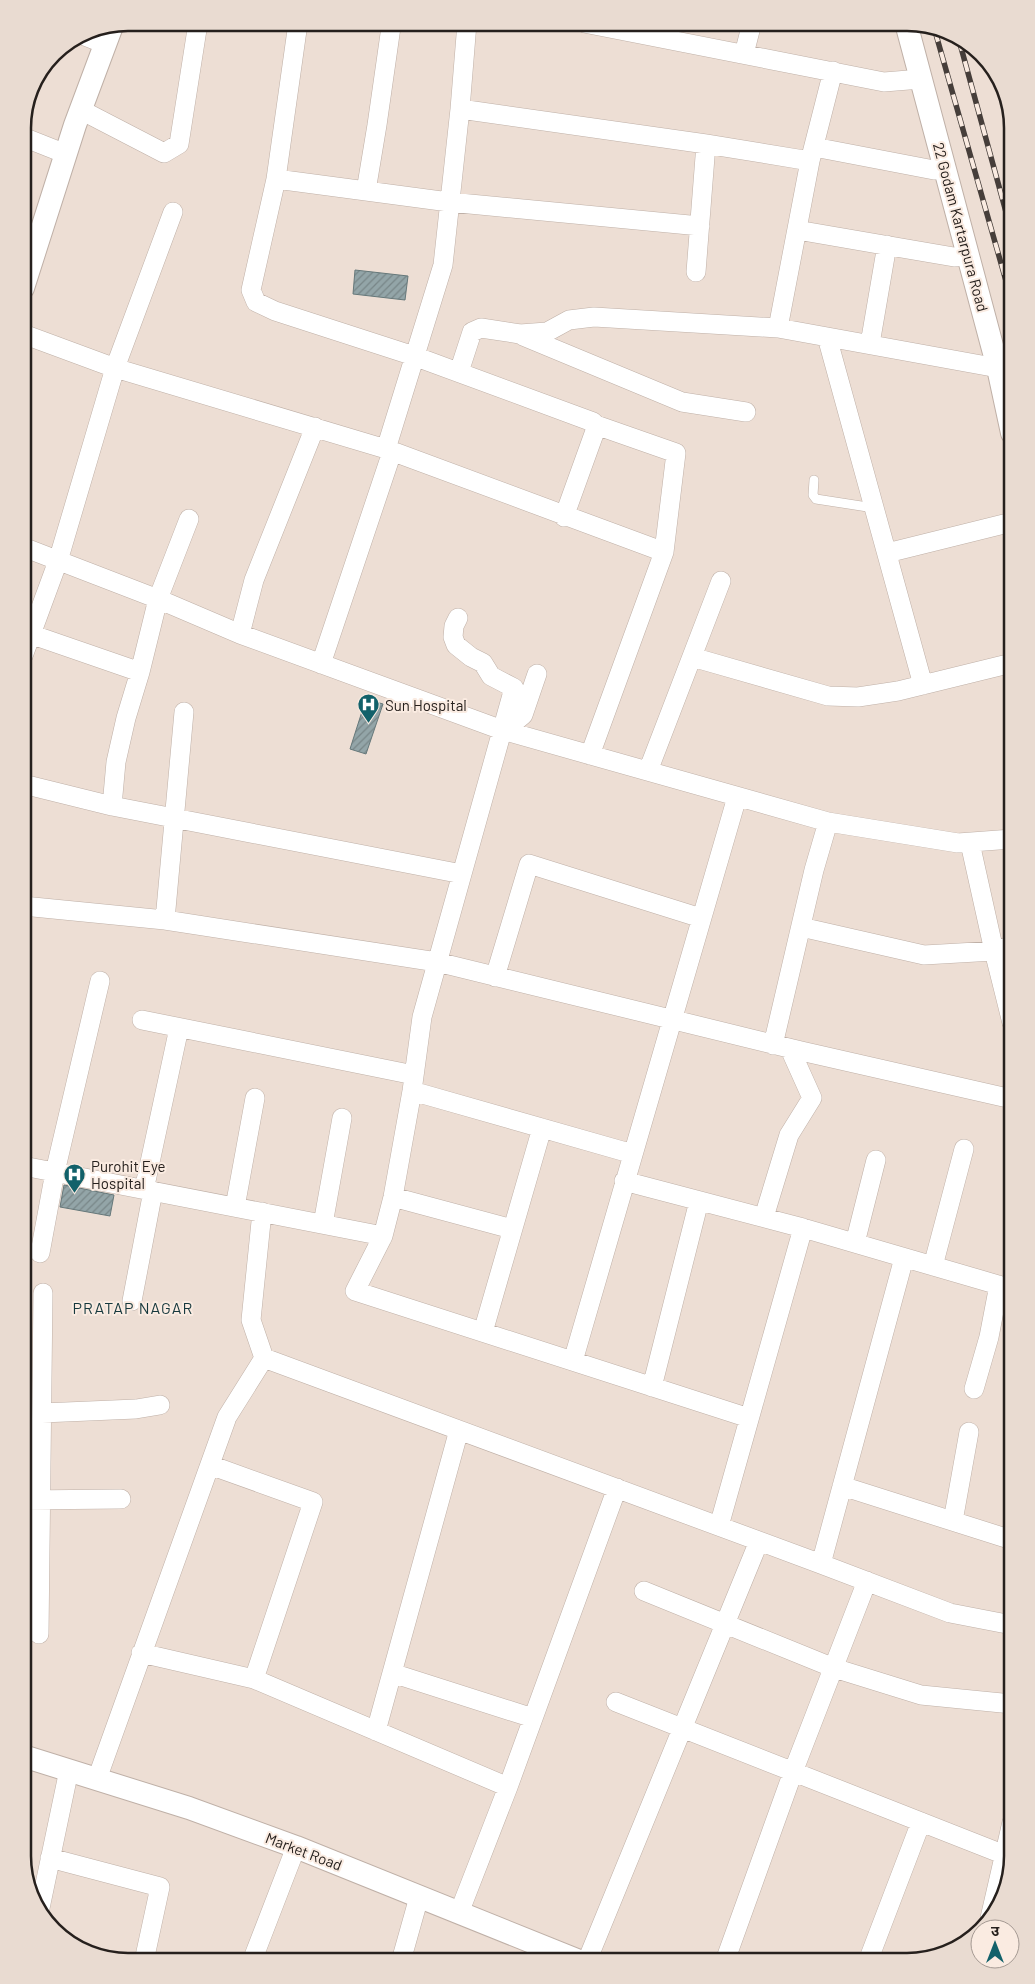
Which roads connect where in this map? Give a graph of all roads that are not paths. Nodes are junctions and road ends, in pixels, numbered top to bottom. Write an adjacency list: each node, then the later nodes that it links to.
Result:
1 (197, 31): 13 (street)
2 (297, 31): 19 (street)
3 (390, 31): 20 (street)
4 (466, 31): 12 (street)
5 (662, 31): 9 (street)
6 (750, 31): 9 (street)
7 (908, 31): 11 (street, 22 Godam Kartarpura Road)
8 (109, 35): 13 (street)
9 (744, 54): 10 (street)
10 (834, 71): 11 (street); 17 (street)
11 (921, 79): 18 (street, 22 Godam Kartarpura Road)
12 (460, 109): 15 (street); 21 (street)
13 (81, 110): 16 (street)
14 (31, 140): 16 (street)
15 (706, 144): 17 (street); 23 (street)
16 (66, 154): 27 (street)
17 (812, 154): 18 (street); 24 (street)
18 (945, 169): 26 (street, 22 Godam Kartarpura Road)
19 (276, 179): 20 (street); 34 (street)
20 (366, 191): 21 (street)
21 (450, 202): 23 (street); 34 (street)
22 (173, 212): 35 (street)
23 (700, 226): 28 (street)
24 (797, 230): 25 (street); 29 (street)
25 (886, 245): 26 (street); 33 (street)
26 (968, 256): 36 (street, 22 Godam Kartarpura Road)
27 (31, 263)
28 (696, 272)
29 (778, 328): 30 (street); 31 (street)
30 (520, 334): 37 (street); 39 (street)
31 (827, 336): 33 (street); 44 (street)
32 (31, 337): 35 (street)
33 (870, 344): 36 (street)
34 (414, 356): 37 (street); 42 (street)
35 (115, 368): 41 (street); 51 (street)
36 (998, 368): 38 (street, 22 Godam Kartarpura Road)
37 (459, 372): 40 (street)
38 (1004, 395)
39 (746, 412)
40 (596, 425): 45 (street); 49 (street)
41 (315, 427): 42 (street); 57 (street)
42 (389, 451): 45 (street); 59 (street)
43 (814, 480): 44 (lane)
44 (874, 508): 50 (street)
45 (564, 516): 49 (street)
46 (189, 519): 53 (street)
47 (1004, 524): 50 (street)
48 (31, 550): 51 (street)
49 (664, 552): 66 (street)
50 (886, 553): 63 (street)
51 (58, 561): 53 (street); 55 (street)
52 (721, 581): 58 (street)
53 (158, 599): 57 (street); 61 (street)
54 (458, 618): 65 (street)
55 (31, 631)
56 (31, 634): 61 (street)
57 (240, 634): 59 (street)
58 (692, 657): 63 (street); 67 (street)
59 (321, 664): 65 (street)
60 (1004, 665): 63 (street)
61 (140, 672): 70 (street)
62 (537, 674): 65 (street)
63 (923, 685)
64 (184, 712): 71 (street)
65 (503, 725): 66 (street); 75 (street)
66 (590, 755): 67 (street)
67 (648, 771): 69 (street)
68 (31, 786): 70 (street)
69 (737, 797): 72 (street); 77 (street)
70 (112, 806): 71 (street)
71 (173, 817): 75 (street); 78 (street)
72 (828, 822): 74 (street); 79 (street)
73 (1004, 840): 74 (street)
74 (970, 842): 81 (street)
75 (462, 874): 82 (street)
76 (31, 907): 78 (street)
77 (701, 918): 83 (street); 87 (street)
78 (165, 920): 82 (street)
79 (801, 928): 81 (street); 89 (street)
80 (1004, 948): 81 (street)
81 (994, 951): 85 (street)
82 (437, 962): 83 (street); 90 (street)
83 (495, 977): 87 (street)
84 (100, 981): 99 (street)
85 (1004, 991)
86 (142, 1020): 88 (street)
87 (672, 1020): 89 (street); 96 (street)
88 (179, 1028): 90 (street); 101 (street)
89 (782, 1047): 91 (street); 106 (street)
90 (413, 1083): 94 (street); 102 (street)
91 (1004, 1097)
92 (255, 1098): 104 (street)
93 (342, 1118): 107 (street)
94 (542, 1128): 96 (street); 109 (street)
95 (964, 1149): 114 (street)
96 (633, 1154): 100 (street)
97 (876, 1160): 111 (street)
98 (31, 1168): 99 (street)
99 (54, 1172): 101 (street); 112 (street)
100 (624, 1181): 103 (street); 121 (street)
101 (149, 1190): 104 (street); 118 (street)
102 (393, 1197): 109 (street); 110 (street)
103 (699, 1201): 106 (street); 122 (street)
104 (235, 1207): 105 (street)
105 (262, 1212): 107 (street); 120 (street)
106 (764, 1217): 108 (street)
107 (323, 1224): 110 (street)
108 (804, 1228): 111 (street); 126 (street)
109 (512, 1229): 119 (street)
110 (382, 1236): 119 (street)
111 (855, 1243): 113 (street)
112 (40, 1254)
113 (904, 1258): 114 (street); 130 (street)
114 (933, 1266): 115 (street)
115 (1004, 1286)
116 (43, 1293): 125 (street)
117 (1004, 1293): 123 (street)
118 (132, 1301)
119 (484, 1332): 121 (street)
120 (264, 1358): 127 (street); 129 (street)
121 (573, 1361): 122 (street)
122 (652, 1386): 126 (street)
123 (974, 1389)
124 (160, 1404): 125 (street)
125 (42, 1413): 134 (street)
126 (749, 1418): 136 (street)
127 (459, 1430): 131 (street); 147 (street)
128 (969, 1432): 135 (street)
129 (210, 1465): 145 (street); 148 (street)
130 (842, 1486): 135 (street); 139 (street)
131 (617, 1488): 136 (street); 151 (street)
132 (121, 1499): 134 (street)
133 (31, 1500): 134 (street)
134 (42, 1500): 144 (street)
135 (953, 1521): 137 (street)
136 (719, 1526): 138 (street)
137 (1004, 1537)
138 (759, 1541): 139 (street); 143 (street)
139 (821, 1564): 140 (street)
140 (868, 1581): 142 (street); 146 (street)
141 (644, 1592): 143 (street)
142 (1004, 1623)
143 (725, 1625): 146 (street); 152 (street)
144 (39, 1634)
145 (141, 1653): 148 (street); 157 (street)
146 (834, 1668): 150 (street); 156 (street)
147 (392, 1673): 151 (street); 153 (street)
148 (254, 1678): 153 (street)
149 (616, 1702): 152 (street)
150 (1004, 1703)
151 (533, 1718): 158 (street)
152 (682, 1728): 156 (street); 172 (street)
153 (376, 1731): 158 (street)
154 (31, 1759): 155 (street, Market Road)
155 (69, 1770): 157 (street, Market Road); 162 (street)
156 (793, 1772): 159 (street); 173 (street)
157 (97, 1779): 160 (street, Market Road)
158 (508, 1787): 167 (street)
159 (921, 1822): 161 (street); 174 (street)
160 (296, 1847): 165 (street, Market Road); 169 (street)
161 (1004, 1855)
162 (50, 1858): 166 (street); 168 (street)
163 (1004, 1861): 164 (street)
164 (996, 1894)
165 (420, 1897): 167 (street, Market Road); 170 (street)
166 (42, 1899)
167 (459, 1913): 171 (street, Market Road)
168 (146, 1953)
169 (255, 1953)
170 (403, 1953)
171 (559, 1953)
172 (590, 1953)
173 (728, 1953)
174 (871, 1953)

